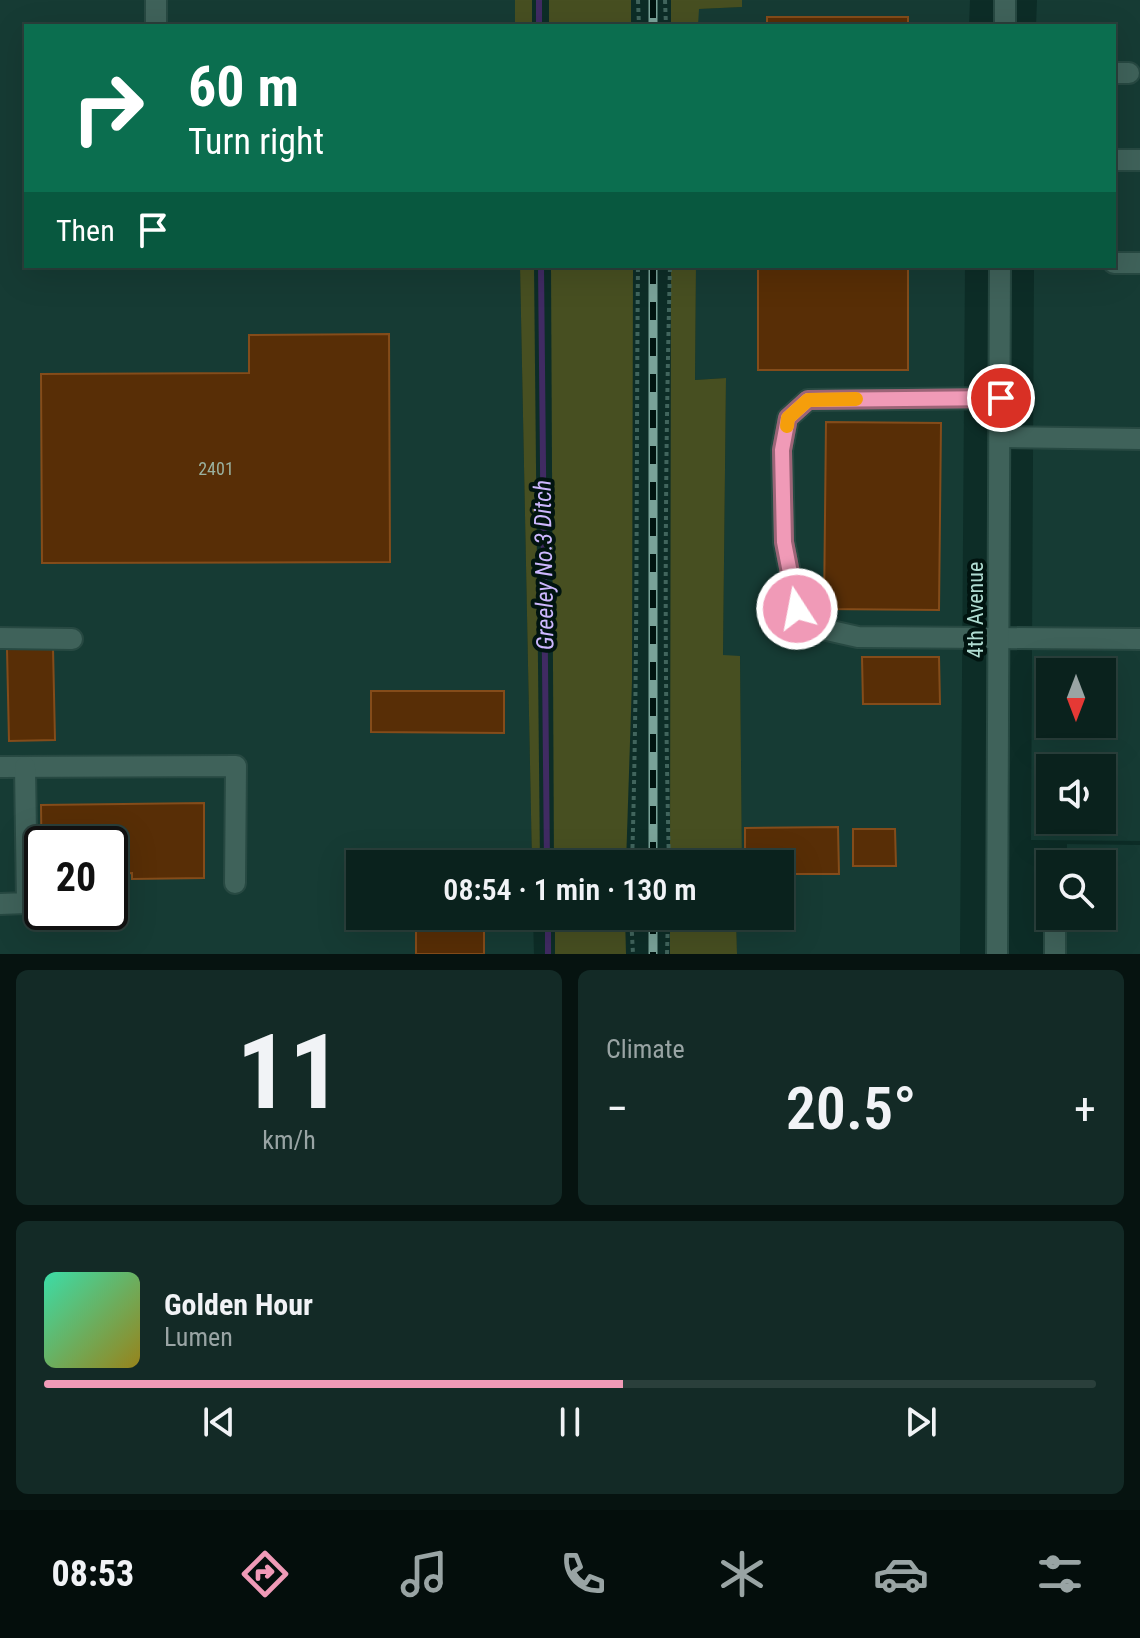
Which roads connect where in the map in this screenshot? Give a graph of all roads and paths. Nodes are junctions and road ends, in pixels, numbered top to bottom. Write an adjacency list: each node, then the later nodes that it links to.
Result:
1 (156, 0): 5 (street)
2 (638, 0): 6 (path)
3 (665, 0): 7 (path)
4 (1005, 0): 8 (street)
5 (156, 24)
6 (639, 24)
7 (666, 24)
8 (1005, 24)
9 (1116, 160): 10 (street)
10 (1140, 160)
11 (1116, 263): 12 (street)
12 (1140, 263)
13 (638, 268): 25 (path)
14 (670, 268): 26 (path)
15 (1000, 268): 16 (street, 4th Avenue)
16 (1001, 398): 17 (street, 4th Avenue); 21 (street)
17 (1001, 437): 18 (street); 21 (street, 4th Avenue)
18 (1140, 439)
19 (0, 638): 20 (street)
20 (72, 639)
21 (999, 639): 22 (street); 34 (street, 4th Avenue)
22 (1140, 639)
23 (0, 767): 24 (street)
24 (25, 767): 27 (street); 28 (street)
25 (632, 850)
26 (669, 850)
27 (235, 883)
28 (0, 904)
29 (632, 930): 32 (path)
30 (668, 930): 33 (path)
31 (1055, 930): 35 (street)
32 (633, 954)
33 (667, 954)
34 (997, 954)
35 (1055, 954)

